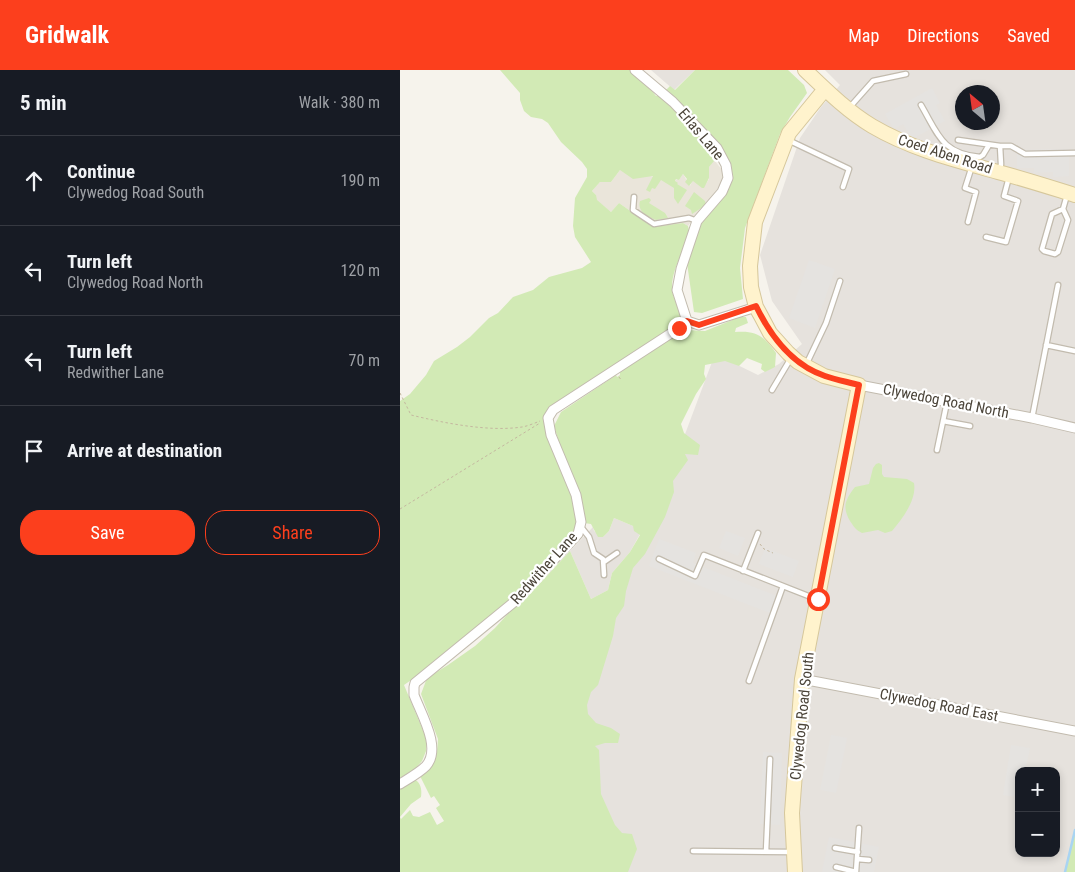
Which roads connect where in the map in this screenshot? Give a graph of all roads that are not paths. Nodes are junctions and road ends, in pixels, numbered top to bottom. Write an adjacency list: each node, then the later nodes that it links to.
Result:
1 (634, 70): 18 (street, Erlas Lane)
2 (804, 70): 4 (street, Coed Aben Road)
3 (906, 74): 6 (lane)
4 (824, 89): 6 (street, Coed Aben Road); 7 (street, Clywedog Road North)
5 (921, 105): 9 (lane)
6 (848, 110): 12 (street, Coed Aben Road)
7 (787, 140): 14 (lane); 23 (street, Clywedog Road North)
8 (958, 140): 9 (lane)
9 (989, 145): 10 (lane)
10 (1000, 146): 11 (lane); 13 (lane)
11 (1075, 153)
12 (973, 165): 13 (street, Coed Aben Road); 19 (lane)
13 (1004, 174): 15 (street, Coed Aben Road); 20 (lane)
14 (843, 187)
15 (1073, 193): 17 (lane)
16 (634, 197): 18 (lane)
17 (1063, 209): 17 (lane)
18 (697, 221): 24 (street, Erlas Lane)
19 (968, 222)
20 (986, 237)
21 (840, 281): 28 (lane)
22 (1058, 285): 25 (lane)
23 (756, 306): 24 (street); 27 (street, Clywedog Road North)
24 (687, 321): 37 (street, Redwither Lane)
25 (1046, 345): 26 (lane); 32 (lane)
26 (1075, 351)
27 (791, 357): 28 (street, Clywedog Road North); 30 (lane)
28 (805, 366): 29 (street, Clywedog Road North)
29 (859, 385): 31 (street, Clywedog Road North); 45 (street, Clywedog Road South)
30 (772, 390)
31 (947, 401): 32 (street, Clywedog Road North); 33 (lane)
32 (1032, 418): 35 (street, Clywedog Road North)
33 (943, 421): 34 (lane); 36 (lane)
34 (970, 426)
35 (1075, 428)
36 (937, 450)
37 (580, 526): 41 (lane); 50 (street, Redwither Lane)
38 (758, 533): 42 (lane)
39 (617, 553): 41 (lane)
40 (659, 559): 42 (lane)
41 (604, 562): 43 (lane)
42 (743, 571): 44 (lane)
43 (604, 575)
44 (783, 586): 45 (lane); 47 (lane)
45 (818, 599): 46 (street, Clywedog Road South)
46 (802, 679): 48 (street, Clywedog Road East); 55 (street, Clywedog Road South)
47 (749, 681)
48 (1075, 731)
49 (770, 759): 54 (lane)
50 (400, 784)
51 (859, 828): 56 (lane)
52 (835, 848): 56 (lane)
53 (693, 851): 54 (lane)
54 (766, 852): 55 (lane)
55 (794, 852): 60 (street, Clywedog Road South)
56 (858, 852): 57 (lane)
57 (858, 859): 58 (lane); 61 (lane)
58 (869, 860)
59 (836, 867): 61 (lane)
60 (795, 872)
61 (857, 872)

